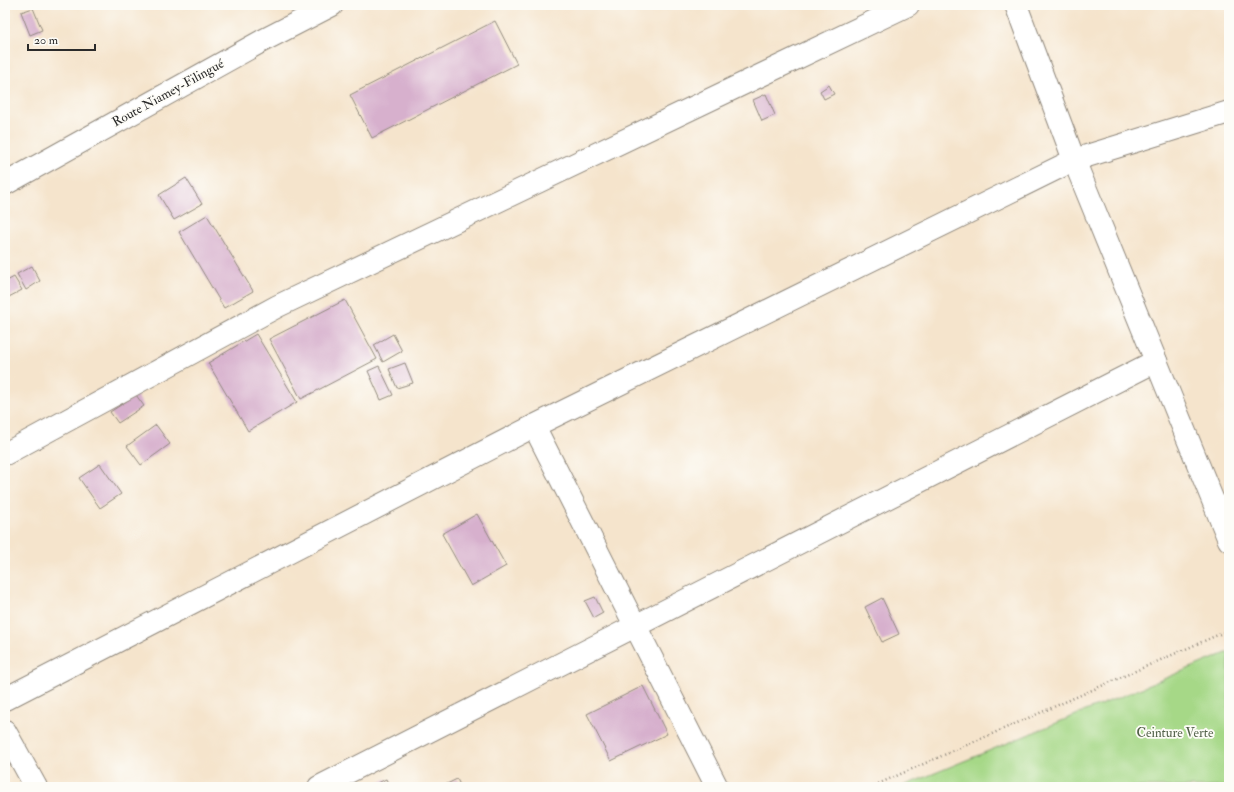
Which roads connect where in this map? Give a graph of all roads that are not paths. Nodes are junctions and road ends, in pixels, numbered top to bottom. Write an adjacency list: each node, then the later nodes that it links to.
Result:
1 (332, 5): 6 (street, Route Niamey-Filingué)
2 (908, 5): 9 (street)
3 (1016, 5): 5 (street)
4 (1229, 112): 5 (street)
5 (1074, 160): 7 (street); 8 (street)
6 (5, 184)
7 (1156, 361): 10 (street); 11 (street)
8 (534, 426): 11 (street); 12 (street)
9 (5, 454)
10 (1229, 540)
11 (636, 626): 15 (street); 16 (street)
12 (5, 699)
13 (5, 731): 14 (street)
14 (36, 787)
15 (319, 787)
16 (718, 787)

